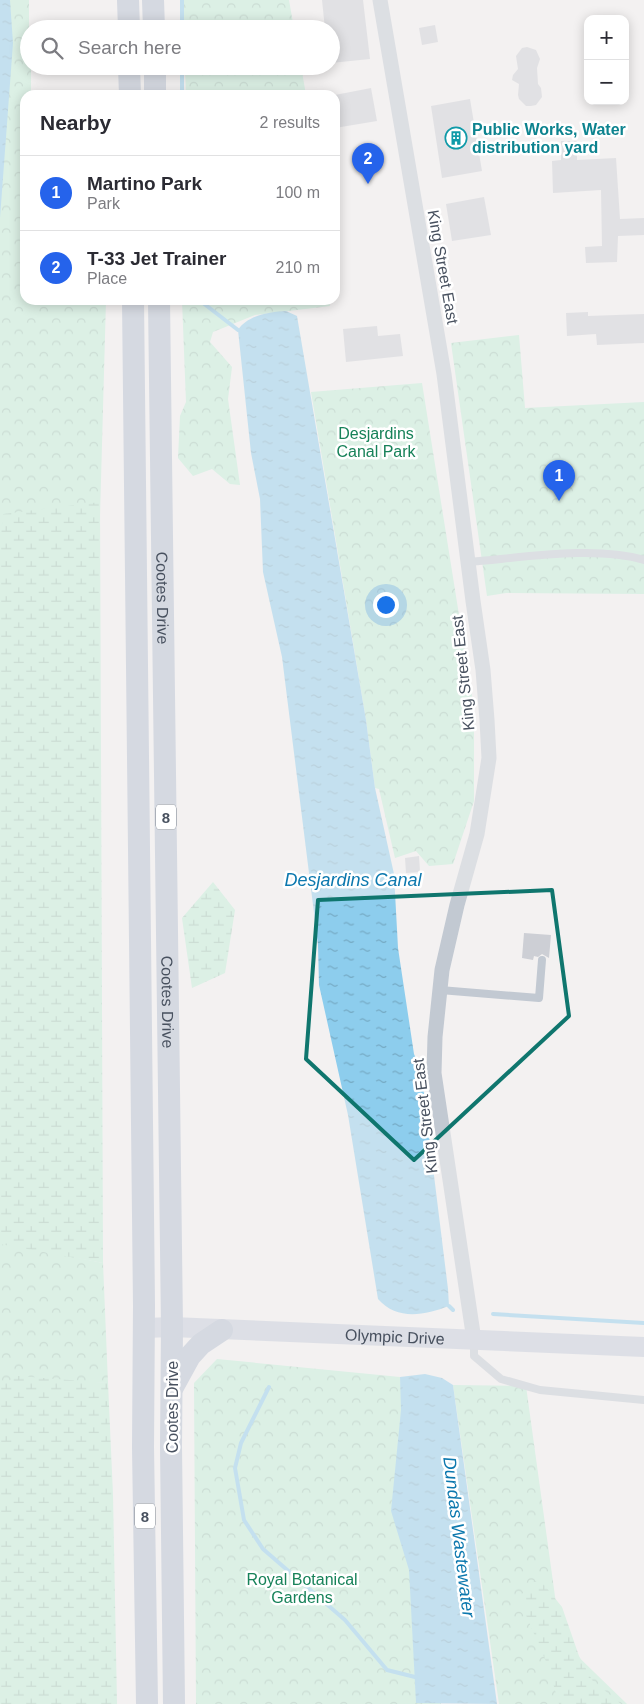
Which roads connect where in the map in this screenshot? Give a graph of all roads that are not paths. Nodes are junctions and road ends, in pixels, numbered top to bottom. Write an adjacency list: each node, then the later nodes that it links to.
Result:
1 (128, 0): 4 (main road)
2 (153, 0): 5 (main road)
3 (380, 0): 13 (street, King Street East)
4 (129, 20)
5 (154, 20)
6 (129, 75): 8 (main road)
7 (154, 75): 9 (main road)
8 (130, 90)
9 (155, 90)
10 (133, 305): 17 (main road, Cootes Drive / 8)
11 (159, 305): 16 (main road, Cootes Drive / 8)
12 (644, 560): 13 (lane)
13 (468, 562): 15 (street, King Street East)
14 (542, 960): 15 (lane)
15 (440, 990): 19 (street, King Street East)
16 (172, 1327): 17 (main road, Olympic Drive); 18 (main road, Olympic Drive); 21 (main road, Cootes Drive / 8)
17 (144, 1328): 23 (main road, Cootes Drive / 8)
18 (222, 1330): 19 (main road, Olympic Drive); 21 (main road)
19 (474, 1340): 20 (main road, Olympic Drive); 22 (lane)
20 (644, 1347)
21 (172, 1390): 24 (main road, Cootes Drive / 8)
22 (644, 1400)
23 (147, 1704)
24 (174, 1704)

